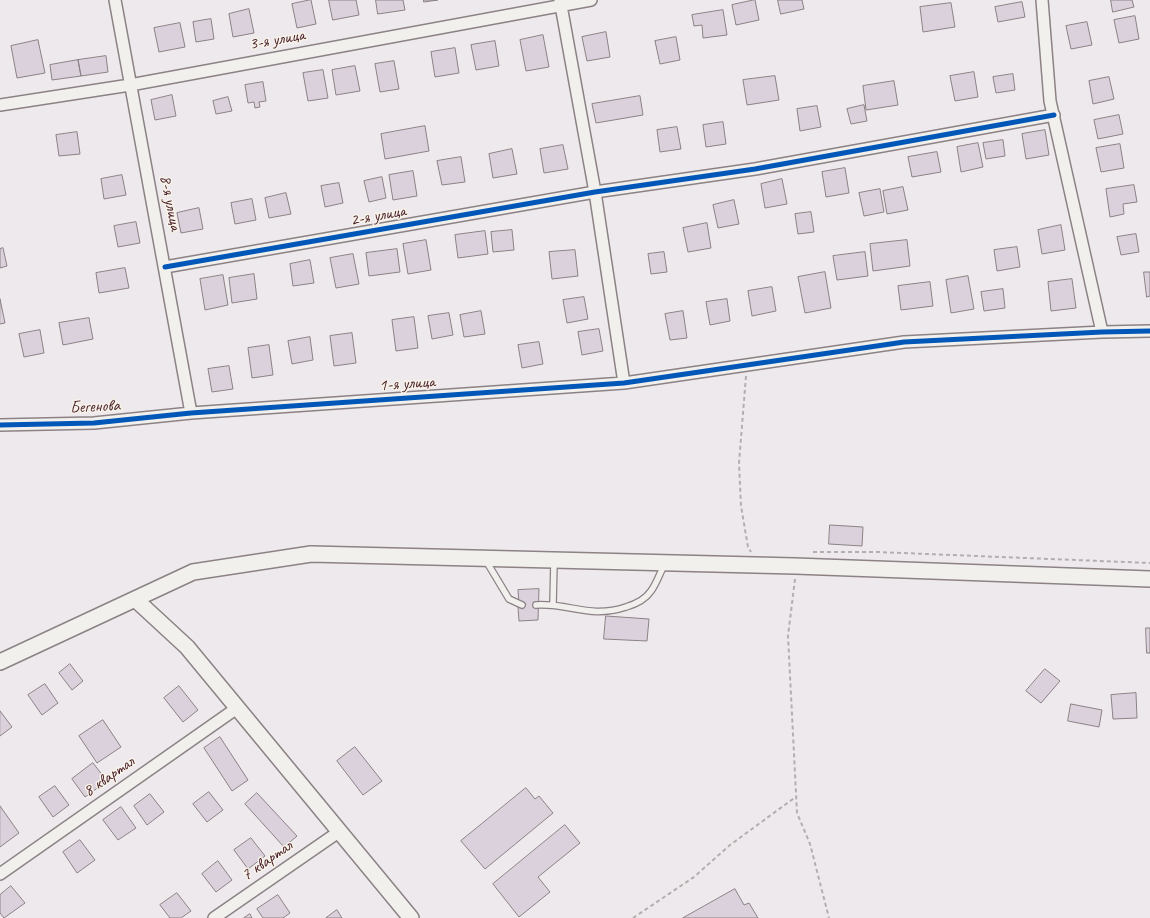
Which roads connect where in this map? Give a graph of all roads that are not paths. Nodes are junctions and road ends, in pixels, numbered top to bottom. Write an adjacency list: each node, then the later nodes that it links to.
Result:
1 (115, 0): 5 (street, 8-я улица)
2 (591, 0): 4 (street, 3-я улица)
3 (1042, 0): 7 (street)
4 (560, 3): 5 (street, 3-я улица); 8 (street)
5 (130, 85): 6 (street, 3-я улица); 9 (street, 8-я улица)
6 (0, 105)
7 (1054, 116): 8 (street, 2-я улица); 11 (street)
8 (595, 192): 9 (street, 2-я улица); 12 (street)
9 (166, 267): 13 (street, 8-я улица)
10 (1150, 331): 11 (street, 1-я улица)
11 (1102, 332): 12 (street, 1-я улица)
12 (624, 383): 13 (street, 1-я улица)
13 (191, 413): 14 (street, Бегенова)
14 (0, 425)
15 (484, 557): 16 (main road); 19 (main road); 21 (lane)
16 (554, 559): 17 (main road); 20 (lane)
17 (665, 563): 18 (main road); 20 (lane)
18 (1150, 579)
19 (135, 599): 23 (main road); 24 (main road)
20 (553, 604): 22 (lane)
21 (522, 605)
22 (536, 605)
23 (0, 662)
24 (237, 708): 25 (main road); 26 (street, 8 квартал)
25 (340, 831): 27 (street, 7 квартал); 28 (main road)
26 (0, 874)
27 (214, 918)
28 (411, 918)

